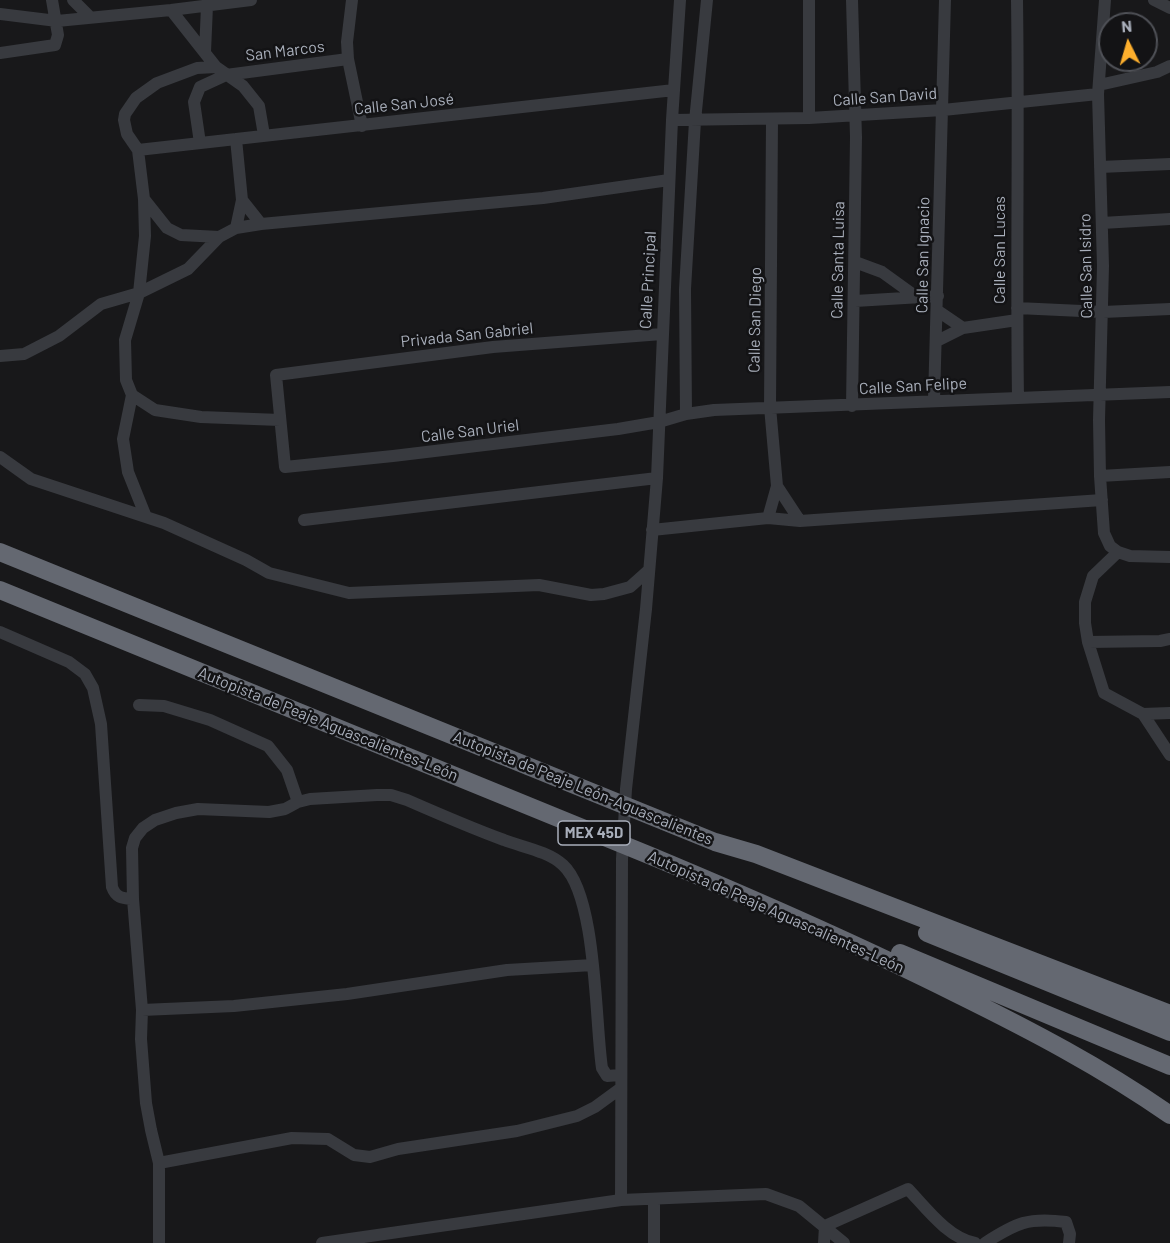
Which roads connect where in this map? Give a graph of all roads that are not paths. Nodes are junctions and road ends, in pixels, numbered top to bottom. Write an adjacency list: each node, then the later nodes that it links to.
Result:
1 (52, 0): 20 (street)
2 (73, 0): 19 (street)
3 (125, 0): 18 (street)
4 (252, 0): 14 (street)
5 (352, 0): 23 (street)
6 (681, 0): 27 (street, Calle Principal)
7 (707, 0): 34 (street)
8 (809, 0): 31 (street)
9 (852, 0): 30 (street, Calle Santa Luisa)
10 (945, 0): 29 (street, Calle San Ignacio)
11 (1017, 0): 28 (street, Calle San Lucas)
12 (1105, 0): 26 (street, Calle San Isidro)
13 (1154, 0): 15 (street)
14 (207, 6): 16 (street); 21 (street)
15 (1170, 8)
16 (171, 10): 18 (street); 21 (street)
17 (0, 14): 20 (street)
18 (128, 14): 19 (street)
19 (90, 17): 20 (street)
20 (57, 21): 22 (street)
21 (205, 52): 25 (street)
22 (0, 53)
23 (348, 59): 25 (street, San Marcos); 35 (street)
24 (1170, 66): 26 (street, Calle San David)
25 (221, 71): 36 (street); 38 (street); 39 (street, San Marcos)
26 (1099, 89): 28 (street, Calle San David); 41 (street, Calle San Isidro)
27 (674, 90): 32 (street, Calle Principal); 35 (street, Calle San José)
28 (1019, 103): 29 (street, Calle San David); 58 (street, Calle San Lucas)
29 (943, 110): 30 (street, Calle San David); 52 (street, Calle San Ignacio)
30 (856, 115): 31 (street, Calle San David); 50 (street, Calle Santa Luisa)
31 (809, 118): 33 (street, Calle San David)
32 (672, 120): 34 (street, Calle San David); 42 (street, Calle Principal)
33 (772, 120): 34 (street, Calle San David); 69 (street, Calle San Diego)
34 (695, 121): 70 (street)
35 (362, 126): 36 (street, Calle San José)
36 (264, 135): 37 (street, Calle San José)
37 (236, 139): 38 (street, Calle San José); 44 (street)
38 (200, 143): 39 (street, Calle San José)
39 (138, 150): 43 (street)
40 (1170, 164): 41 (street)
41 (1100, 167): 46 (street, Calle San Isidro)
42 (669, 180): 47 (street); 60 (street, Calle Principal)
43 (144, 199): 49 (street); 51 (street)
44 (242, 200): 47 (street); 48 (street)
45 (1170, 219): 46 (street)
46 (1102, 223): 57 (street, Calle San Isidro)
47 (261, 224): 48 (street)
48 (236, 228): 49 (street)
49 (219, 237): 51 (street)
50 (855, 262): 53 (street); 54 (street, Calle Santa Luisa)
51 (139, 293): 62 (street); 64 (street)
52 (938, 296): 53 (street); 56 (street, Calle San Ignacio)
53 (918, 298): 54 (street)
54 (855, 301): 68 (street, Calle Santa Luisa)
55 (1170, 309): 57 (street)
56 (938, 311): 59 (street); 61 (street, Calle San Ignacio)
57 (1103, 312): 58 (street); 65 (street, Calle San Isidro)
58 (1017, 314): 59 (street); 66 (street, Calle San Lucas)
59 (963, 328): 61 (street)
60 (662, 334): 71 (street, Privada San Gabriel); 72 (street, Calle Principal)
61 (937, 341): 67 (street, Calle San Ignacio)
62 (0, 356)
63 (1170, 392): 65 (street, Calle San Felipe)
64 (132, 395): 71 (street); 79 (street)
65 (1100, 395): 66 (street, Calle San Felipe); 75 (street, Calle San Isidro)
66 (1018, 397): 67 (street, Calle San Felipe)
67 (934, 400): 68 (street, Calle San Felipe)
68 (852, 406): 69 (street, Calle San Felipe)
69 (770, 407): 70 (street, Calle San Felipe); 77 (street, Calle San Diego)
70 (686, 414): 72 (street, Calle San Felipe)
71 (280, 420): 72 (street, Calle San Uriel)
72 (658, 422): 76 (street, Calle Principal)
73 (0, 457): 79 (street)
74 (1170, 472): 75 (street)
75 (1100, 476): 78 (street, Calle San Isidro)
76 (657, 478): 81 (street); 83 (street, Calle Principal)
77 (777, 486): 80 (street, Calle San Diego); 82 (street)
78 (1102, 500): 82 (street); 85 (street, Calle San Isidro)
79 (146, 517): 87 (street)
80 (768, 518): 82 (street); 83 (street)
81 (304, 520)
82 (800, 521)
83 (652, 530): 87 (street, Calle Principal)
84 (0, 552): 97 (highway, Autopista de Peaje León-Aguascalientes / MEX 45D)
85 (1118, 552): 86 (street); 91 (street)
86 (1170, 557)
87 (650, 566): 105 (street, Calle Principal)
88 (0, 590): 98 (highway, Autopista de Peaje Aguascalientes-León / MEX 45D)
89 (0, 632): 99 (street)
90 (1170, 639): 91 (street)
91 (1088, 642): 93 (street)
92 (139, 705): 96 (street)
93 (1143, 714): 94 (street); 95 (street)
94 (1170, 714)
95 (1170, 755)
96 (298, 802): 99 (street); 100 (street)
97 (715, 842): 102 (highway, Autopista de Peaje León-Aguascalientes / MEX 45D); 103 (highway)
98 (724, 887): 104 (highway); 107 (highway, Autopista de Peaje Aguascalientes-León / MEX 45D)
99 (133, 899): 101 (street)
100 (593, 965): 101 (street); 105 (street)
101 (142, 1010): 108 (street)
102 (1170, 1014)
103 (1170, 1032)
104 (1170, 1066)
105 (620, 1075): 106 (street, Calle Principal)
106 (621, 1088): 108 (street); 109 (street, Calle Principal)
107 (1170, 1115)
108 (159, 1163): 113 (street)
109 (621, 1200): 110 (street); 112 (street)
110 (654, 1200): 111 (street); 115 (street)
111 (825, 1226): 116 (street); 117 (street); 118 (street)
112 (340, 1242): 114 (street)
113 (159, 1243)
114 (322, 1243)
115 (654, 1243)
116 (824, 1243)
117 (844, 1243)
118 (975, 1243)
119 (985, 1243): 120 (street)
120 (1069, 1243)

